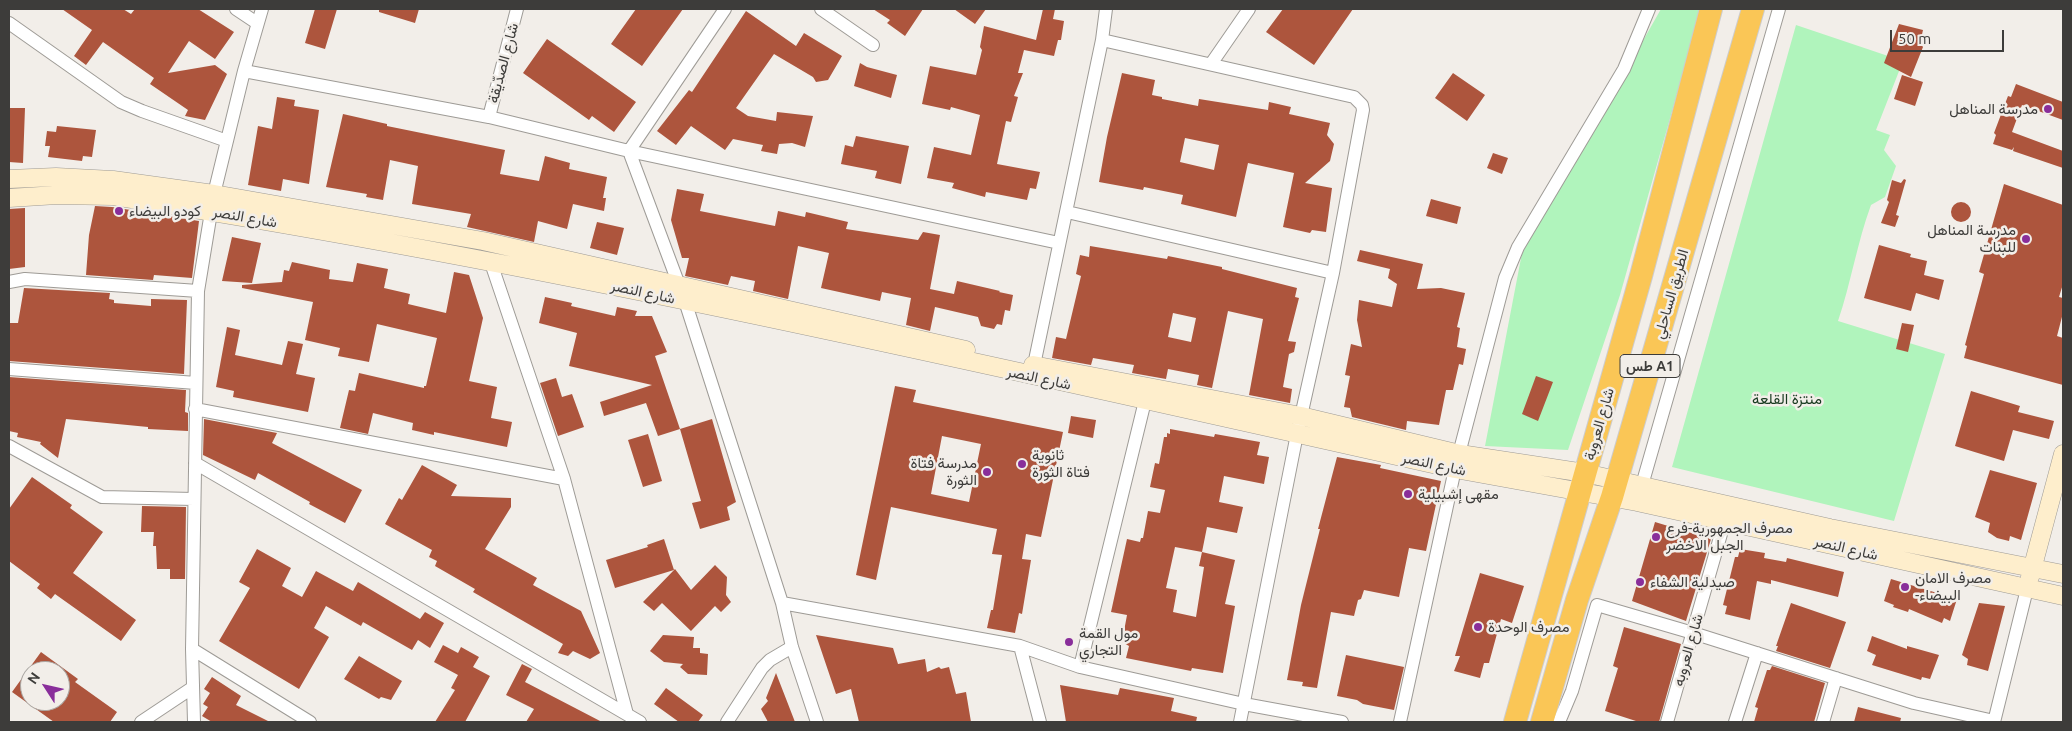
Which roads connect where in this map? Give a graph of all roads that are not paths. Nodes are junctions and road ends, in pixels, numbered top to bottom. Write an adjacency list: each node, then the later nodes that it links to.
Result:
1 (236, 9): 13 (street)
2 (262, 9): 13 (street)
3 (517, 9): 18 (street, شارع الصدّيقة)
4 (725, 9): 20 (street)
5 (821, 9): 15 (street)
6 (1106, 9): 14 (street)
7 (1249, 9): 16 (street)
8 (1649, 9): 40 (street)
9 (1711, 9): 43 (highway, شارع العروبة / طس A1)
10 (1753, 9): 44 (highway, الطريق الساحلي / طس A1)
11 (1779, 9): 45 (street)
12 (9, 22): 19 (street)
13 (257, 24): 17 (street)
14 (1102, 40): 16 (street); 24 (street)
15 (873, 45)
16 (1211, 64): 27 (street)
17 (244, 71): 18 (street); 19 (street)
18 (489, 117): 20 (street)
19 (227, 141): 23 (street)
20 (629, 151): 25 (street); 30 (street)
21 (9, 179): 23 (street, شارع النصر)
22 (9, 198): 23 (street, شارع النصر)
23 (213, 203): 26 (street, شارع النصر); 29 (street); 30 (street, شارع النصر)
24 (1067, 212): 25 (street); 27 (street)
25 (1059, 243): 31 (street)
26 (490, 260): 30 (street, شارع النصر); 42 (street)
27 (1333, 273): 36 (street)
28 (9, 282): 29 (street)
29 (198, 291): 33 (street)
30 (682, 293): 31 (street, شارع النصر); 34 (street, شارع النصر); 52 (street)
31 (1034, 365): 36 (street, شارع النصر)
32 (9, 369): 33 (street)
33 (196, 384): 35 (street)
34 (1144, 401): 37 (street, شارع النصر); 58 (street)
35 (195, 409): 41 (street); 42 (street)
36 (1301, 416): 37 (street); 40 (street, شارع النصر)
37 (1297, 434): 40 (street, شارع النصر); 61 (street)
38 (9, 446): 46 (street)
39 (2063, 454): 48 (street)
40 (1458, 461): 43 (street, شارع النصر); 72 (street)
41 (195, 462): 46 (street); 62 (street)
42 (564, 479): 62 (street)
43 (1583, 482): 44 (street, شارع النصر); 73 (highway, شارع العروبة / طس A1)
44 (1614, 488): 45 (street, شارع النصر); 74 (highway, الطريق الساحلي / طس A1)
45 (1639, 494): 47 (street, شارع النصر); 48 (street, شارع النصر)
46 (194, 499): 56 (street)
47 (1725, 520): 50 (street, شارع النصر); 53 (street, شارع العروبه)
48 (2034, 566): 49 (street, شارع النصر); 50 (street)
49 (2063, 574)
50 (2027, 590): 51 (street, شارع النصر); 79 (street)
51 (2063, 596)
52 (782, 603): 54 (street); 55 (street)
53 (1693, 633): 57 (street); 75 (street); 76 (street, شارع العروبه)
54 (1020, 646): 58 (street); 69 (street)
55 (792, 647): 67 (street); 68 (street)
56 (192, 649): 60 (street); 65 (street)
57 (1757, 653): 59 (street); 77 (street)
58 (1080, 667): 61 (street)
59 (1836, 678): 78 (street); 79 (street)
60 (192, 688): 63 (street); 64 (street)
61 (1244, 704): 70 (street); 71 (street)
62 (627, 714): 66 (street)
63 (141, 722)
64 (194, 722)
65 (310, 722)
66 (640, 722)
67 (727, 722)
68 (818, 722)
69 (1040, 722)
70 (1240, 722)
71 (1342, 722)
72 (1400, 722)
73 (1515, 722)
74 (1542, 722)
75 (1559, 722)
76 (1667, 722)
77 (1735, 722)
78 (1824, 722)
79 (1994, 722)

